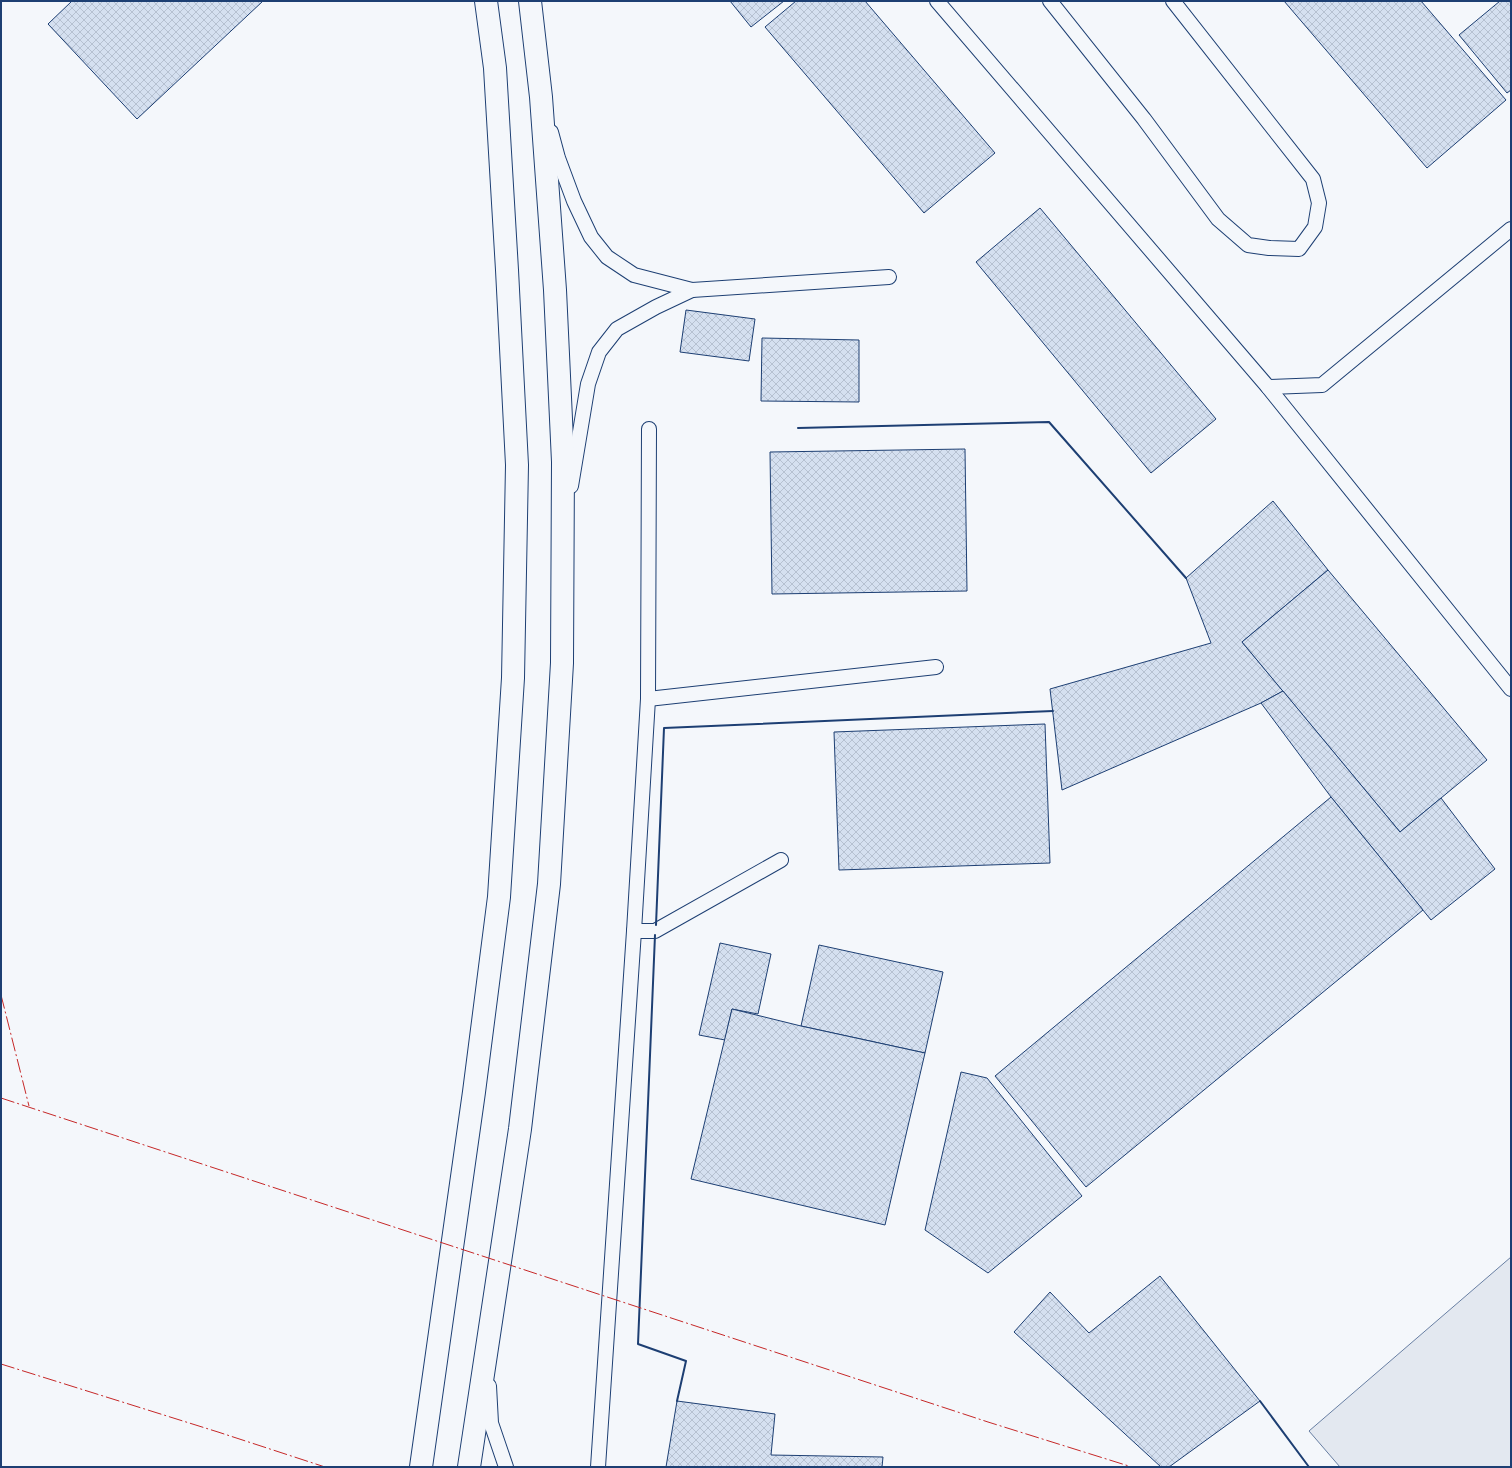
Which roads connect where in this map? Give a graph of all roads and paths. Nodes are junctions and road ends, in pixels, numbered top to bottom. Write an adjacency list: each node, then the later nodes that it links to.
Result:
1 (486, 1): 19 (main road)
2 (530, 1): 6 (main road)
3 (937, 1): 10 (lane)
4 (1050, 1): 5 (lane)
5 (1173, 1)
6 (541, 96): 9 (lane); 12 (main road)
7 (1511, 228): 10 (lane)
8 (889, 277): 9 (lane)
9 (692, 290): 12 (lane)
10 (1268, 387): 14 (lane)
11 (649, 429): 15 (lane)
12 (563, 531): 18 (main road)
13 (936, 666): 15 (lane)
14 (1511, 689)
15 (648, 699): 17 (lane)
16 (781, 860): 17 (lane)
17 (634, 931): 22 (lane)
18 (487, 1353): 20 (main road); 21 (lane)
19 (420, 1467)
20 (469, 1467)
21 (506, 1467)
22 (598, 1467)

